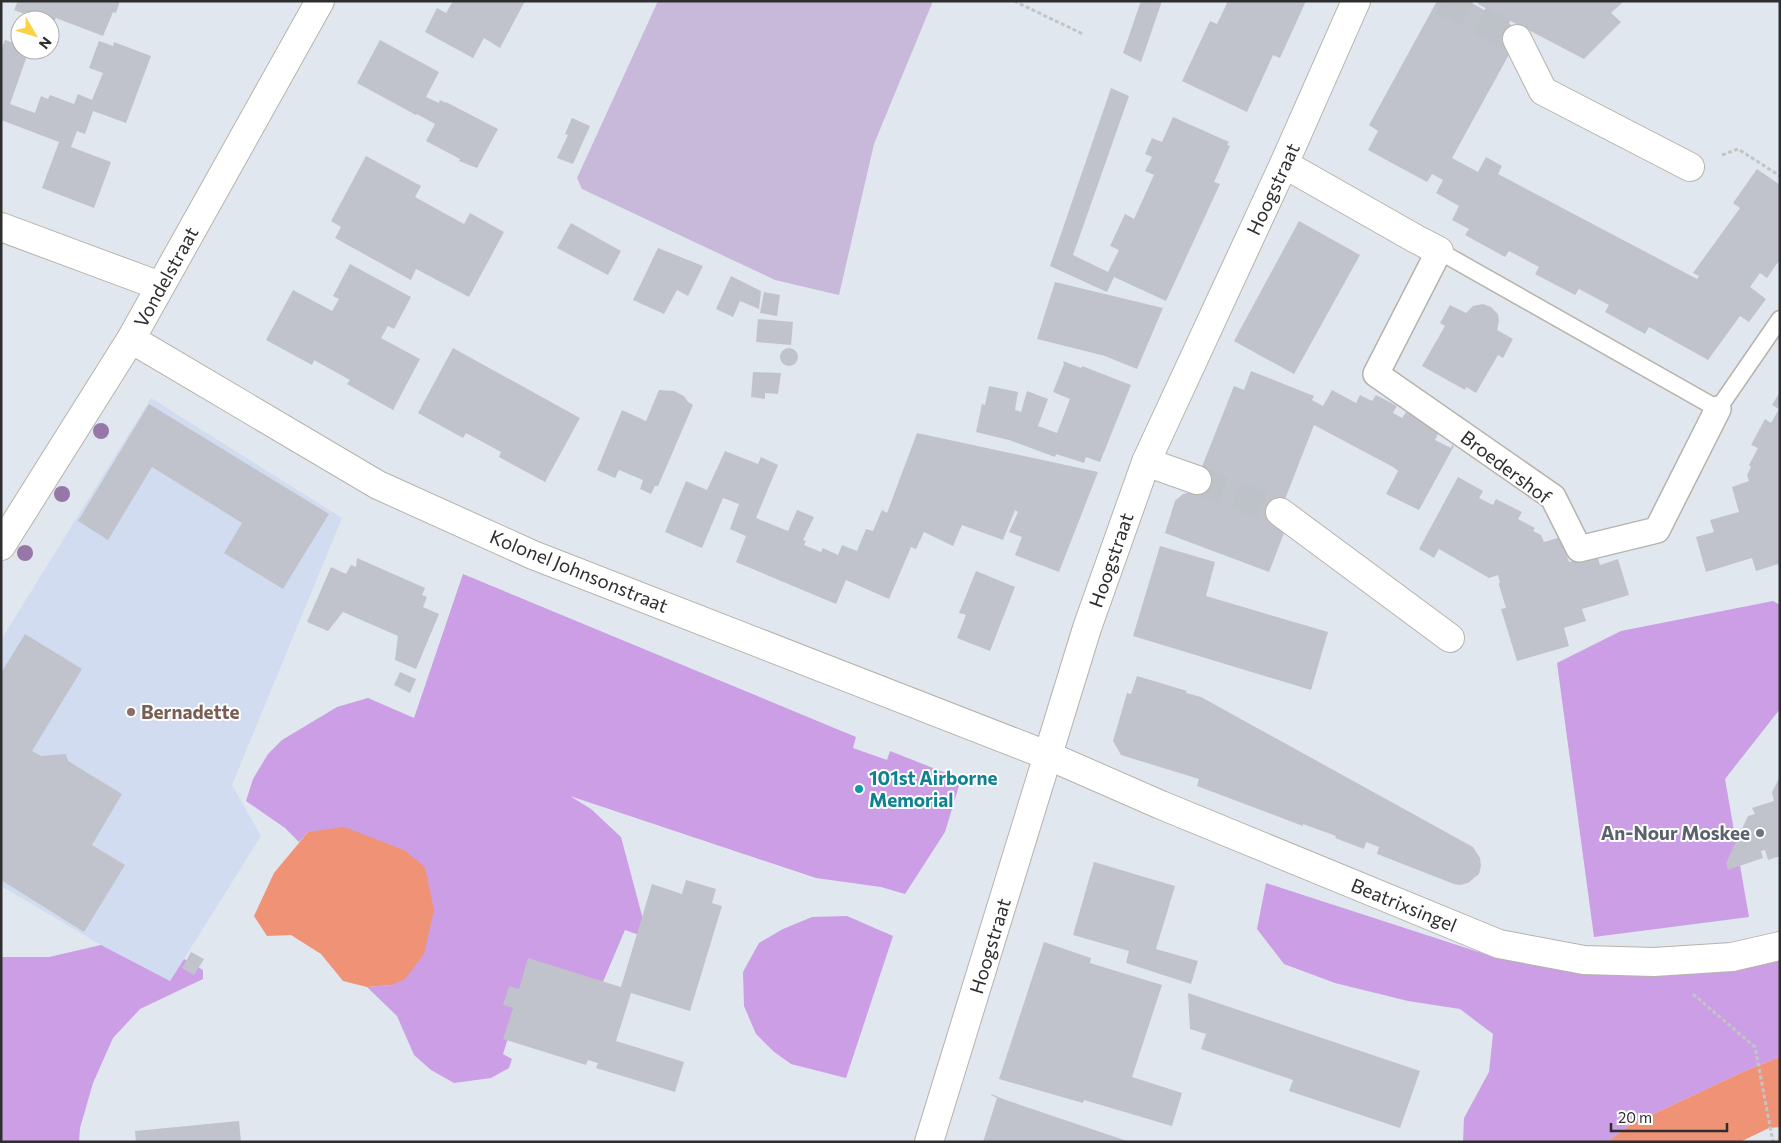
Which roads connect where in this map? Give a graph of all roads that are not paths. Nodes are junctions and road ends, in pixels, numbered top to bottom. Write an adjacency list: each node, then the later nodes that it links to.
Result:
1 (320, 1): 8 (street, Vondelstraat)
2 (1356, 1): 4 (street, Hoogstraat)
3 (1517, 39): 5 (street)
4 (1284, 164): 7 (street); 12 (street, Hoogstraat)
5 (1690, 167)
6 (1, 226): 8 (street)
7 (1439, 251): 11 (lane); 11 (street, Broedershof)
8 (160, 286): 10 (street, Vondelstraat)
9 (1780, 319): 11 (lane, Broedershof)
10 (131, 339): 15 (street, Vondelstraat); 17 (street, Kolonel Johnsonstraat)
11 (1718, 409)
12 (1146, 462): 13 (street); 17 (street, Hoogstraat)
13 (1197, 480)
14 (1280, 512): 16 (street)
15 (1, 546)
16 (1450, 638)
17 (1049, 756): 18 (street, Beatrixsingel); 19 (street, Hoogstraat)
18 (1780, 946)
19 (929, 1142)

